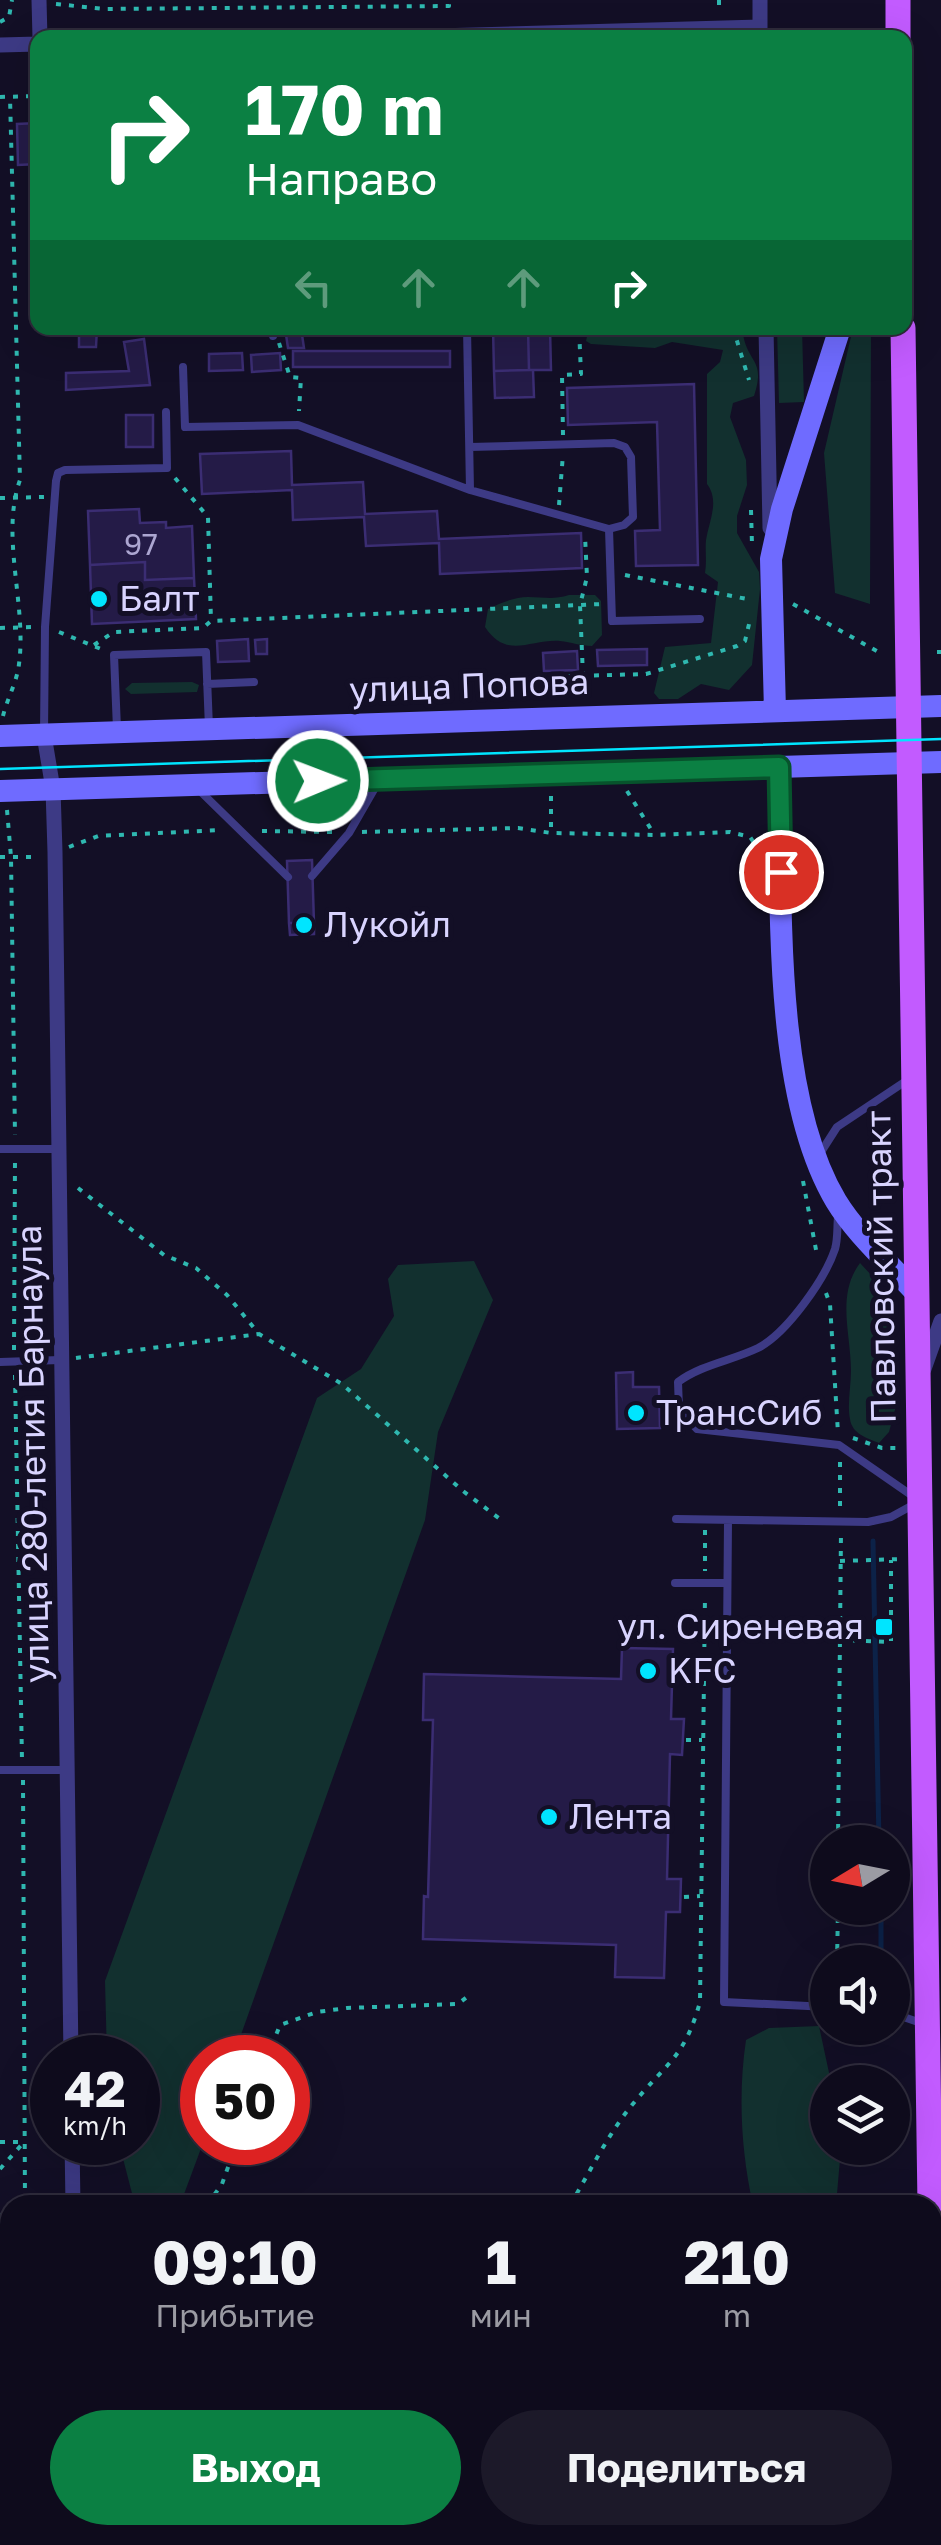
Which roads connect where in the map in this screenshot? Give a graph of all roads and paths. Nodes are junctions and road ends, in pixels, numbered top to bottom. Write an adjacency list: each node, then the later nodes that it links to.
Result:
1 (12, 0): 8 (path)
2 (104, 0): 7 (path)
3 (449, 0): 7 (path)
4 (760, 0): 10 (street)
5 (898, 0): 11 (main road)
6 (47, 2): 7 (path); 9 (street)
7 (104, 9)
8 (0, 22)
9 (41, 30)
10 (760, 30)
11 (898, 30)
12 (30, 42): 13 (street)
13 (0, 46)
14 (30, 96): 15 (path)
15 (10, 97): 16 (path); 34 (path)
16 (0, 98)
17 (274, 335): 27 (path)
18 (467, 335): 29 (lane)
19 (579, 335): 28 (path)
20 (735, 335): 25 (path)
21 (766, 335): 39 (street)
22 (838, 335): 39 (main road)
23 (902, 335): 56 (main road, Павловский тракт)
24 (183, 368): 27 (lane)
25 (749, 380)
26 (166, 412): 30 (lane)
27 (298, 426): 31 (lane)
28 (563, 444): 29 (lane); 36 (path); 38 (lane)
29 (470, 447): 31 (lane)
30 (166, 468): 32 (lane); 47 (path)
31 (470, 490): 36 (lane)
32 (54, 496): 34 (path); 61 (lane)
33 (0, 498): 34 (path)
34 (11, 498): 54 (path)
35 (751, 500): 39 (path)
36 (558, 516): 37 (lane)
37 (585, 522): 38 (lane); 44 (path)
38 (609, 529): 40 (lane)
39 (761, 560): 57 (main road)
40 (610, 572): 41 (path); 43 (lane)
41 (752, 600)
42 (789, 602): 49 (path)
43 (612, 604): 44 (path); 46 (lane)
44 (580, 606): 47 (path); 51 (path)
45 (751, 616): 51 (path)
46 (700, 618)
47 (211, 621): 48 (path)
48 (94, 645)
49 (882, 654)
50 (542, 676): 51 (path)
51 (583, 676)
52 (254, 682): 53 (lane)
53 (208, 684): 59 (lane); 60 (lane)
54 (0, 693)
55 (941, 706): 56 (main road, улица Попова)
56 (908, 707): 57 (main road, улица Попова); 64 (main road, Павловский тракт)
57 (775, 711): 58 (main road, улица Попова)
58 (317, 727): 59 (main road, улица Попова); 67 (main road)
59 (209, 731): 60 (main road, улица Попова)
60 (118, 734): 61 (main road, улица Попова)
61 (44, 735): 62 (main road, улица Попова); 69 (street, улица 280-летия Барнаула)
62 (0, 736)
63 (941, 762): 64 (main road)
64 (909, 763): 65 (main road); 84 (main road, Павловский тракт)
65 (779, 767): 66 (main road); 88 (main road)
66 (380, 780): 67 (main road); 75 (lane)
67 (318, 781): 68 (main road)
68 (194, 785): 69 (main road); 73 (lane)
69 (53, 790): 71 (main road); 87 (street, улица 280-летия Барнаула)
70 (627, 790): 77 (path)
71 (0, 791)
72 (551, 791): 76 (path)
73 (238, 830): 75 (path); 78 (path); 83 (lane)
74 (730, 832): 77 (path)
75 (348, 833): 76 (path); 82 (lane)
76 (552, 833): 77 (path)
77 (655, 835)
78 (69, 847)
79 (0, 857): 80 (path)
80 (12, 857): 81 (path); 86 (path)
81 (33, 857)
82 (312, 876)
83 (288, 877)
84 (913, 1077): 88 (lane); 92 (main road, Павловский тракт)
85 (0, 1149): 86 (lane)
86 (15, 1149): 87 (lane); 97 (path)
87 (58, 1149): 89 (street, улица 280-летия Барнаула)
88 (816, 1160): 90 (main road)
89 (59, 1172): 94 (path); 95 (street, улица 280-летия Барнаула)
90 (838, 1205): 91 (lane); 92 (main road)
91 (822, 1280): 99 (path); 100 (lane)
92 (916, 1293): 98 (main road, Павловский тракт)
93 (941, 1321): 98 (street)
94 (259, 1334): 95 (path); 103 (path)
95 (61, 1360): 97 (lane); 119 (street, улица 280-летия Барнаула)
96 (0, 1362): 97 (lane)
97 (14, 1362): 118 (path)
98 (917, 1388): 101 (main road, Павловский тракт)
99 (838, 1431): 100 (path); 101 (path)
100 (839, 1445): 102 (lane); 107 (path)
101 (918, 1447): 102 (main road, Павловский тракт)
102 (930, 1501): 107 (lane); 108 (main road, Павловский тракт)
103 (500, 1519)
104 (676, 1519): 105 (lane)
105 (705, 1520): 106 (lane); 113 (path)
106 (728, 1521): 107 (lane); 111 (lane)
107 (840, 1522): 109 (path)
108 (920, 1559): 110 (path); 126 (main road, Павловский тракт)
109 (840, 1560): 110 (path); 114 (path)
110 (891, 1560): 114 (path)
111 (727, 1582): 113 (lane); 124 (lane)
112 (674, 1583): 113 (lane)
113 (706, 1583): 116 (path)
114 (840, 1640): 120 (path)
115 (686, 1740): 116 (path)
116 (702, 1740): 121 (path)
117 (0, 1770): 118 (lane)
118 (22, 1770): 119 (lane); 130 (path)
119 (66, 1770): 127 (street, улица 280-летия Барнаула)
120 (838, 1825)
121 (700, 1896): 122 (path); 137 (path)
122 (684, 1897)
123 (467, 1997): 128 (path)
124 (810, 2006)
125 (910, 2018): 126 (lane)
126 (928, 2025): 138 (main road, Павловский тракт)
127 (70, 2035)
128 (276, 2035)
129 (0, 2142): 130 (path)
130 (24, 2142): 133 (path); 134 (path)
131 (72, 2165): 135 (street)
132 (229, 2165): 136 (path)
133 (0, 2169)
134 (25, 2195)
135 (73, 2195)
136 (214, 2195)
137 (576, 2195)
138 (930, 2195)

